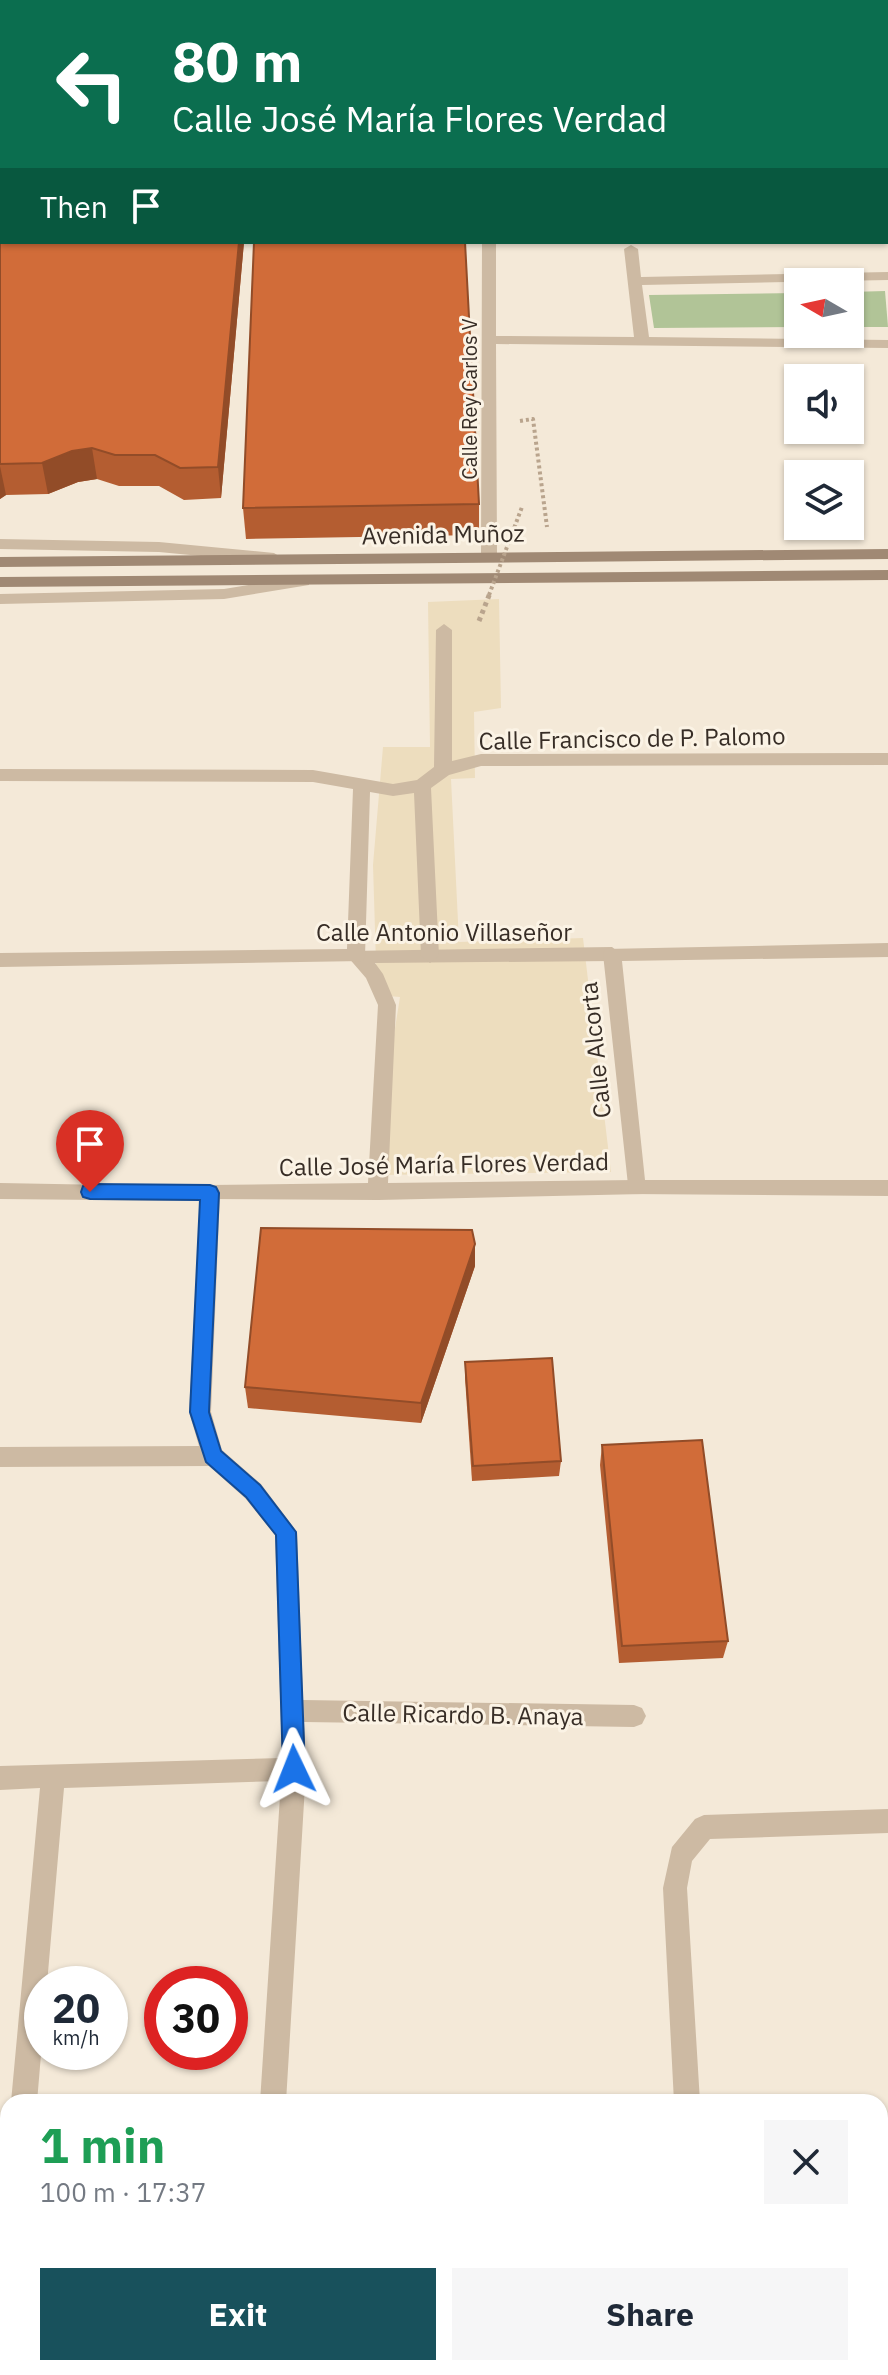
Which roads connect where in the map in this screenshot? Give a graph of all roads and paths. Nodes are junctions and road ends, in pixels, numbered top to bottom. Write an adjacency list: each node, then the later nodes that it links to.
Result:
1 (489, 244): 5 (street, Calle Rey Carlos V)
2 (631, 249): 4 (street)
3 (888, 276): 4 (street)
4 (635, 281): 6 (street)
5 (490, 340): 6 (street); 12 (street, Calle Rey Carlos V)
6 (642, 343): 7 (street)
7 (888, 344)
8 (515, 421): 13 (path)
9 (522, 507): 20 (path, bridge)
10 (0, 544): 15 (street)
11 (888, 554): 13 (main road, Avenida Muñoz)
12 (489, 556): 13 (main road, Avenida Muñoz); 15 (main road, Avenida Muñoz)
13 (550, 556)
14 (0, 562): 15 (main road, Avenida Muñoz)
15 (302, 562)
16 (888, 575): 17 (main road, Avenida Muñoz)
17 (312, 579): 18 (main road, Avenida Muñoz); 19 (street)
18 (0, 582)
19 (0, 599)
20 (479, 621)
21 (444, 630): 23 (street)
22 (888, 759): 23 (street, Calle Francisco de P. Palomo)
23 (443, 770): 26 (street, Calle Francisco de P. Palomo)
24 (0, 775): 25 (street)
25 (362, 784): 26 (street); 29 (street)
26 (422, 785): 30 (street)
27 (888, 950): 28 (street, Calle Antonio Villaseñor)
28 (612, 954): 30 (street, Calle Antonio Villaseñor); 32 (street, Calle Alcorta)
29 (356, 956): 30 (street, Calle Antonio Villaseñor); 31 (street, Calle Antonio Villaseñor); 35 (street)
30 (430, 956)
31 (0, 960)
32 (636, 1188): 33 (street, Calle José María Flores Verdad); 35 (street, Calle José María Flores Verdad)
33 (888, 1188)
34 (0, 1191): 36 (street, Calle José María Flores Verdad)
35 (378, 1192): 36 (street, Calle José María Flores Verdad)
36 (210, 1193): 37 (street)
37 (213, 1456): 38 (street); 39 (street)
38 (0, 1457)
39 (292, 1711): 40 (street, Calle Ricardo B. Anaya); 41 (street)
40 (634, 1716)
41 (294, 1769): 42 (street); 46 (street)
42 (53, 1777): 43 (street); 45 (street)
43 (0, 1778)
44 (888, 1821): 47 (street)
45 (25, 2094)
46 (274, 2094)
47 (687, 2094)

